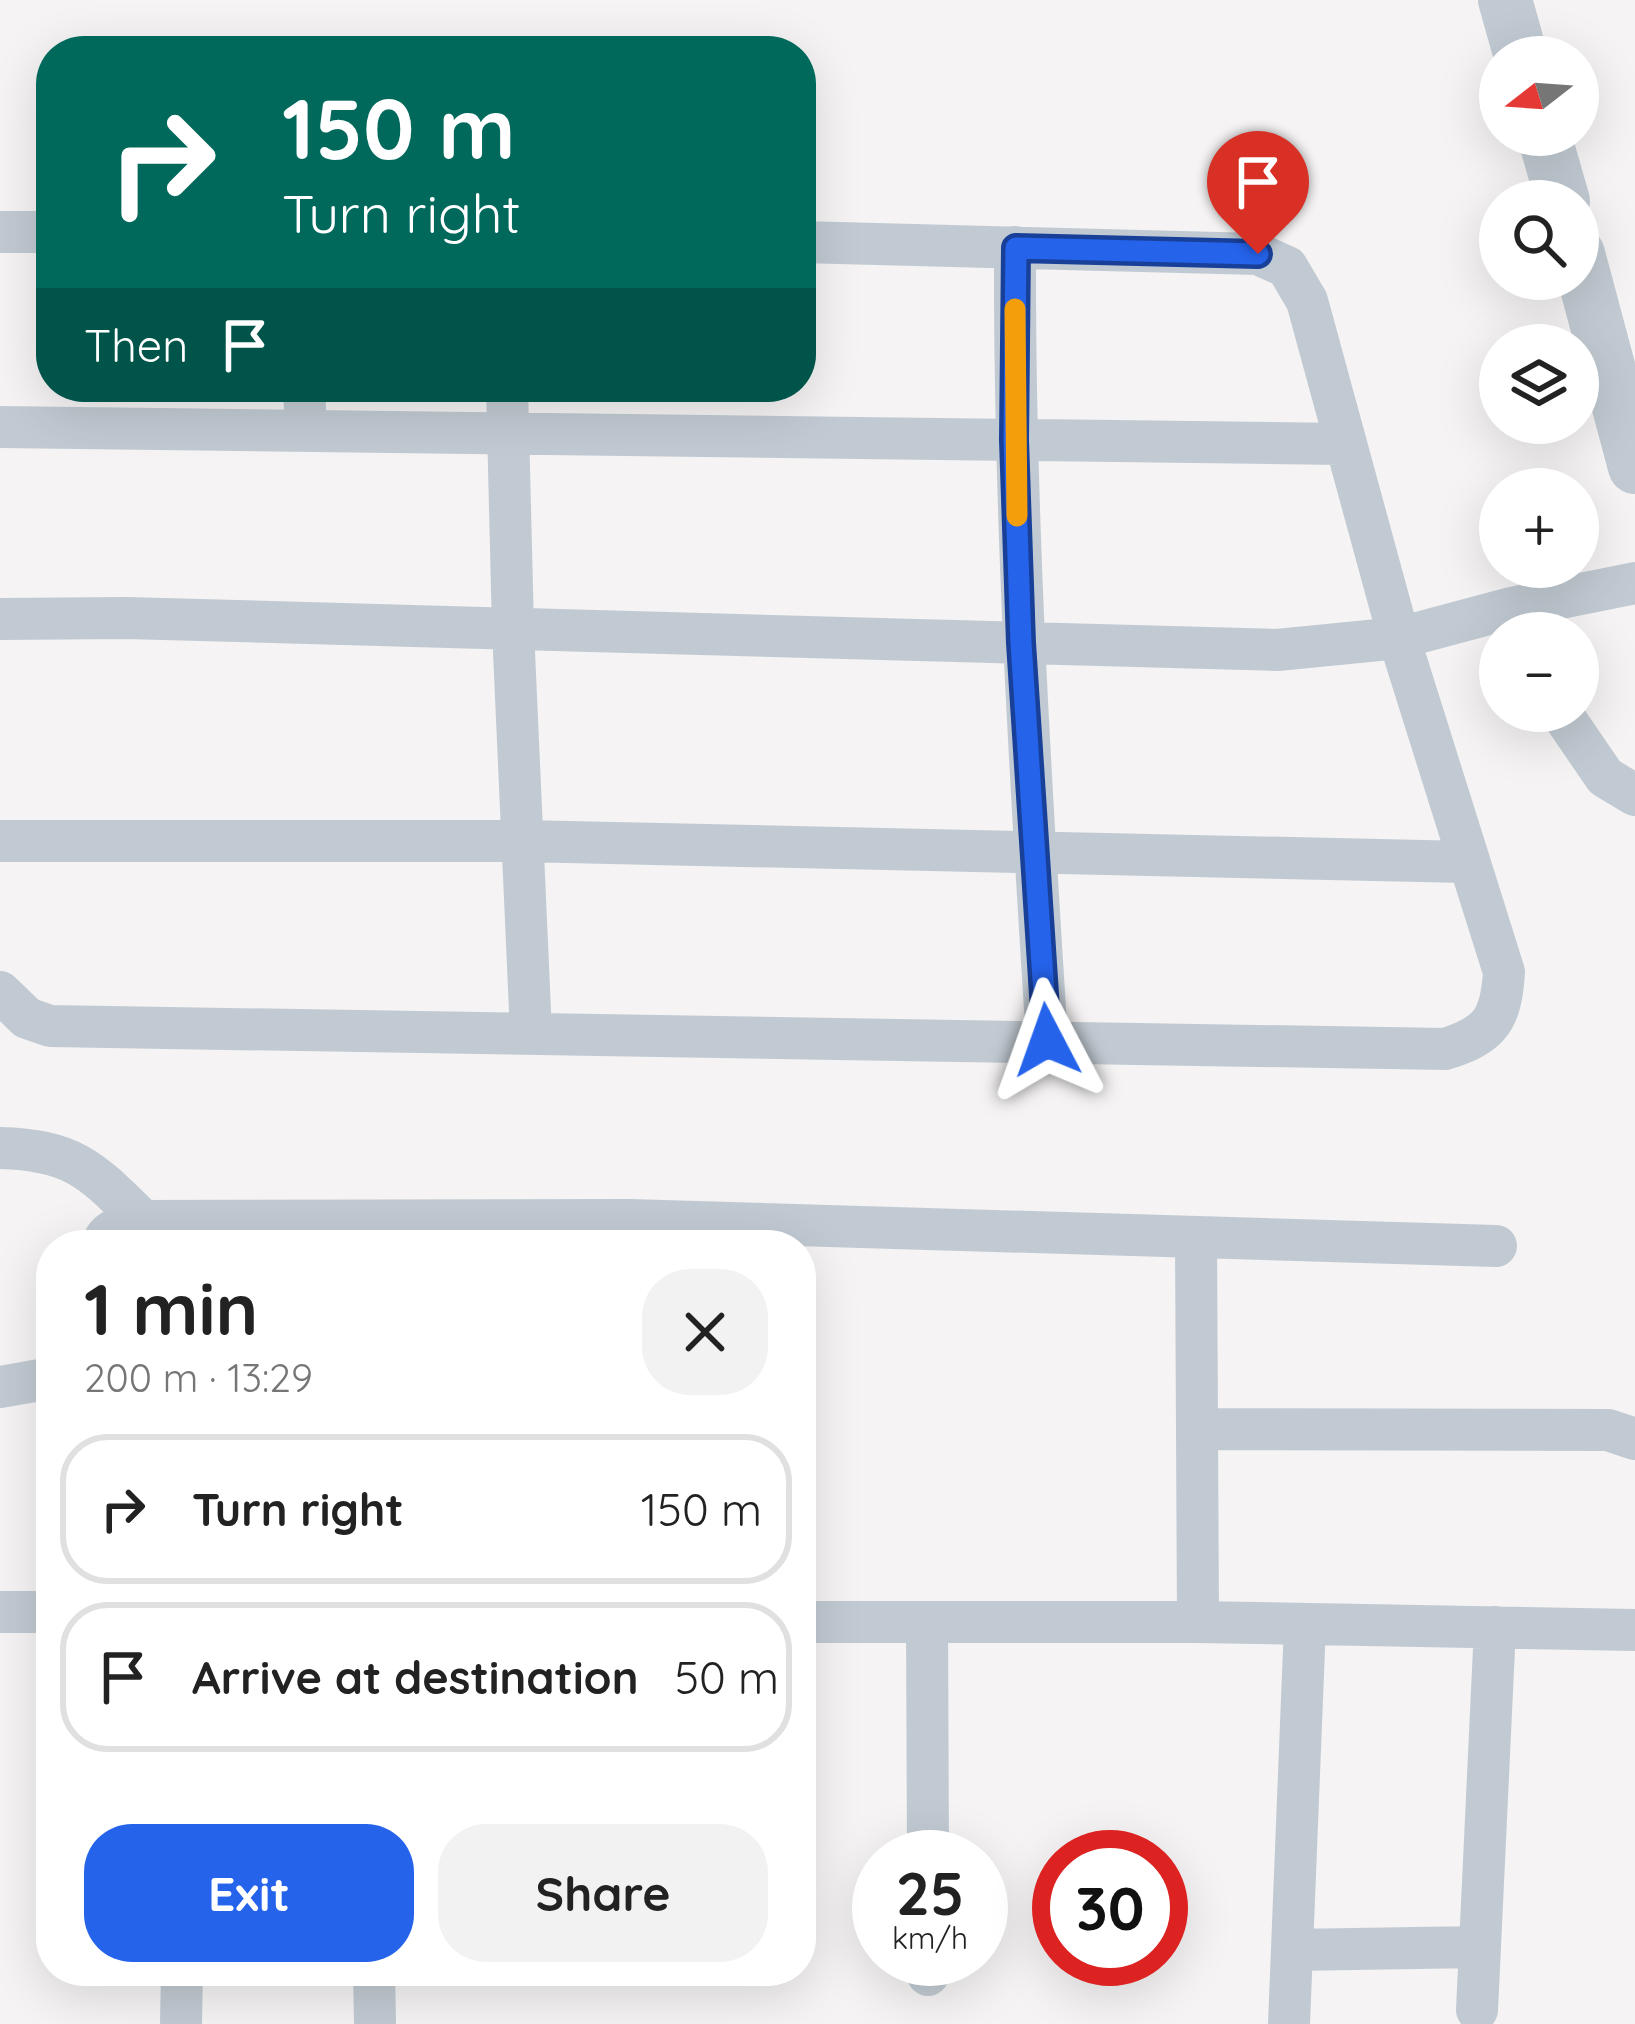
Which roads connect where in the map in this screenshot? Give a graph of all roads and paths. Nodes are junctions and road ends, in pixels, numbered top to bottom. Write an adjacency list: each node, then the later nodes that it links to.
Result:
1 (1504, 0): 2 (street)
2 (1515, 36)
3 (0, 232): 4 (street)
4 (36, 232)
5 (816, 242): 6 (street)
6 (1016, 248): 13 (street); 14 (street)
7 (1590, 300): 15 (street)
8 (305, 402): 11 (street)
9 (507, 402): 12 (street)
10 (0, 427): 11 (street)
11 (306, 431): 12 (street)
12 (508, 433): 13 (street); 20 (street)
13 (1014, 440): 14 (street); 22 (street)
14 (1343, 443): 21 (street)
15 (1635, 466)
16 (1635, 583): 17 (street)
17 (1545, 612)
18 (0, 619): 20 (street)
19 (1479, 626): 21 (street)
20 (513, 629): 22 (street); 26 (street)
21 (1399, 638): 22 (street); 28 (street)
22 (1021, 643): 27 (street)
23 (1574, 732): 24 (street)
24 (1635, 795)
25 (0, 841): 26 (street)
26 (522, 842): 27 (street); 30 (street)
27 (1035, 854): 28 (street); 31 (street)
28 (1467, 862): 31 (street)
29 (0, 992): 30 (street)
30 (531, 1033): 31 (street)
31 (1047, 1040)
32 (0, 1148): 33 (street)
33 (143, 1221): 34 (street); 35 (street)
34 (113, 1230)
35 (400, 1230)
36 (518, 1230): 37 (street)
37 (1196, 1238): 38 (street); 41 (street)
38 (1496, 1246)
39 (36, 1381): 40 (street)
40 (0, 1387)
41 (1197, 1429): 42 (street); 47 (street)
42 (1635, 1439)
43 (0, 1612): 44 (street)
44 (36, 1612)
45 (816, 1622): 46 (street)
46 (927, 1622): 47 (street); 51 (street)
47 (1198, 1622): 48 (street)
48 (1305, 1624): 49 (street); 53 (street)
49 (1495, 1627): 50 (street); 52 (street)
50 (1635, 1630)
51 (928, 1830)
52 (1478, 1947): 53 (street); 56 (street)
53 (1292, 1950): 59 (street)
54 (182, 1986): 57 (street)
55 (374, 1986): 58 (street)
56 (1477, 2010)
57 (181, 2024)
58 (375, 2024)
59 (1289, 2024)

